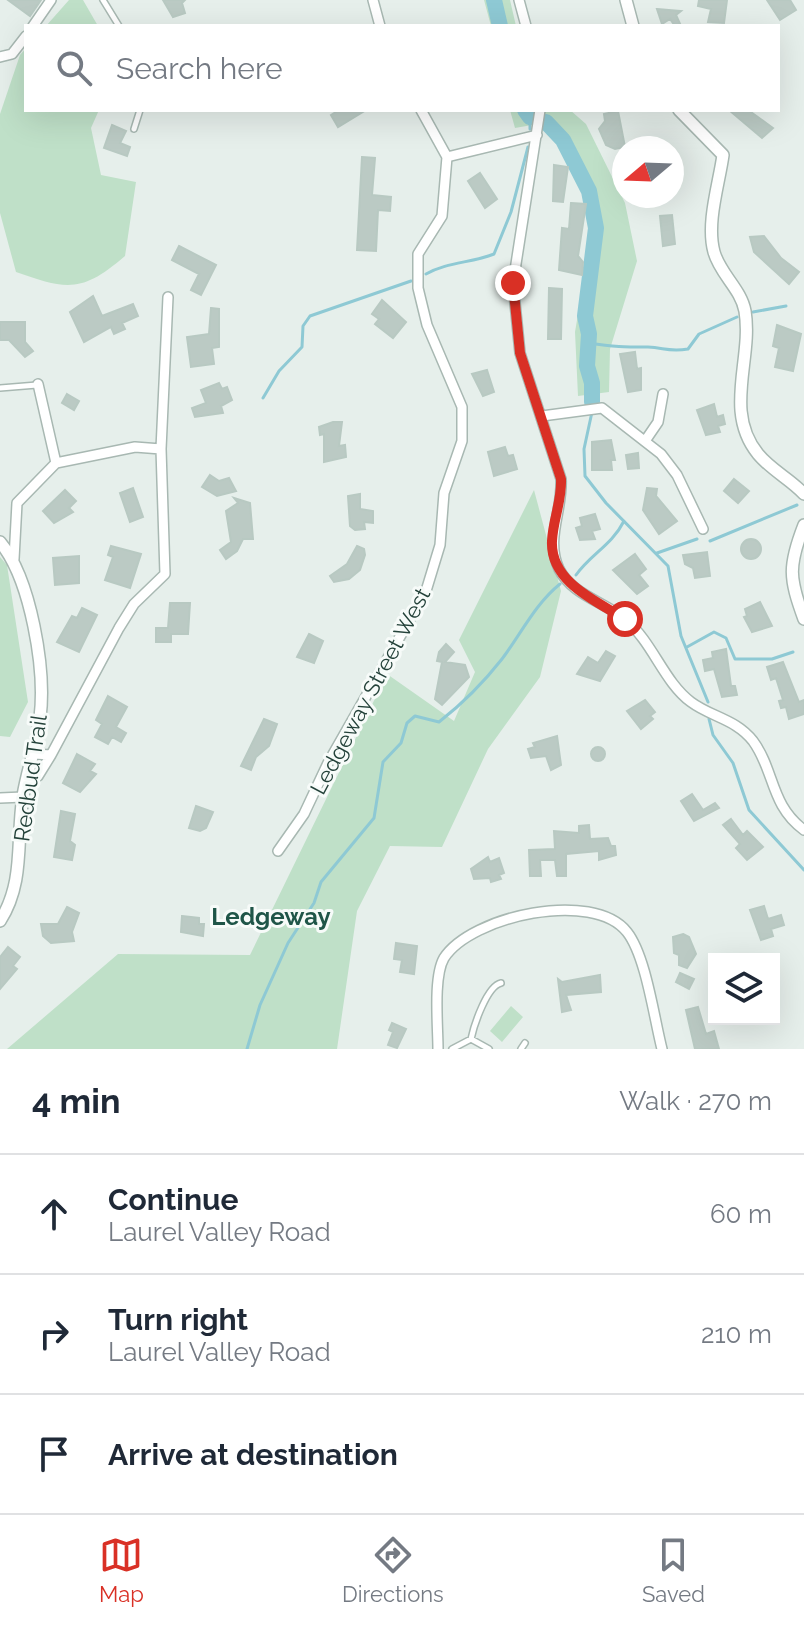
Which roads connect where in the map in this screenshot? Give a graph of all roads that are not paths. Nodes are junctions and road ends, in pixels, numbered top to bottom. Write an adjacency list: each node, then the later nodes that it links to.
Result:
1 (51, 0): 6 (street)
2 (103, 0): 7 (lane)
3 (373, 0): 8 (street)
4 (519, 0): 9 (street)
5 (626, 0): 10 (street)
6 (34, 24)
7 (118, 24)
8 (379, 24)
9 (525, 24)
10 (632, 24)
11 (24, 39): 12 (street)
12 (0, 57)
13 (139, 112): 17 (lane)
14 (422, 112): 19 (street)
15 (540, 112): 18 (street)
16 (681, 112): 28 (street)
17 (134, 129)
18 (537, 135): 19 (street); 24 (street)
19 (447, 157): 39 (street, Ledgeway Street West)
20 (168, 297): 26 (street)
21 (38, 384): 22 (lane); 27 (street)
22 (0, 388)
23 (663, 394): 25 (street)
24 (542, 416): 25 (street); 38 (street)
25 (645, 441): 30 (street)
26 (161, 449): 27 (street); 35 (street)
27 (56, 463): 32 (street)
28 (804, 494)
29 (804, 525): 33 (street)
30 (703, 529)
31 (0, 542): 32 (street, Redbud Trail)
32 (14, 559): 34 (street, Redbud Trail)
33 (804, 619)
34 (34, 754): 35 (street); 36 (street, Redbud Trail)
35 (51, 755): 36 (street)
36 (24, 791): 37 (street); 40 (street, Redbud Trail)
37 (0, 798)
38 (804, 830)
39 (278, 851)
40 (0, 921)
41 (501, 983): 42 (lane)
42 (471, 1039): 44 (lane); 45 (lane)
43 (438, 1049): 46 (street)
44 (452, 1049)
45 (489, 1049)
46 (662, 1049)

